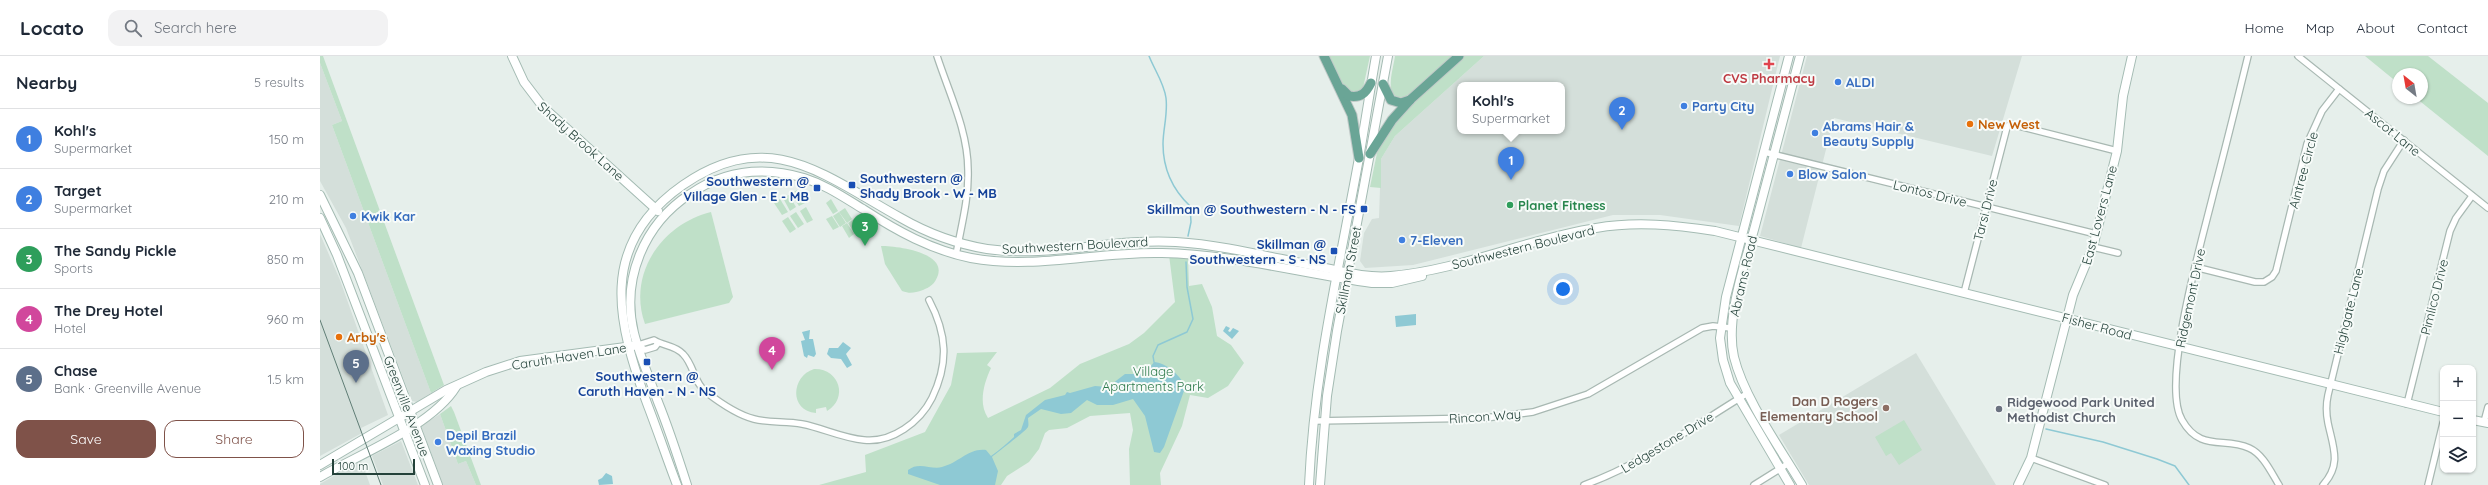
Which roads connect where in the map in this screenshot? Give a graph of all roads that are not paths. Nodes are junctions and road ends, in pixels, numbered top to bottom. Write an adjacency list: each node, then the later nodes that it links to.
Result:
1 (512, 56): 28 (street, Shady Brook Lane)
2 (937, 56): 36 (street)
3 (1324, 56): 12 (main road)
4 (1376, 56): 13 (street, Skillman Street)
5 (1388, 56): 14 (street, Skillman Street)
6 (1459, 56): 16 (main road)
7 (1789, 56): 19 (street, Abrams Road)
8 (1800, 56): 21 (street, Abrams Road)
9 (2132, 56): 18 (street, East Lovers Lane)
10 (2248, 56): 43 (street, Ridgemont Drive)
11 (2298, 56): 15 (street, Ascot Lane)
12 (1337, 82): 13 (main road); 22 (main road)
13 (1371, 83): 22 (street, Skillman Street)
14 (1382, 84): 16 (main road); 20 (street, Skillman Street)
15 (2339, 89): 17 (street, Ascot Lane); 43 (street, Aintree Circle)
16 (1411, 99): 20 (main road)
17 (2404, 140): 26 (street, Ascot Lane); 58 (street, Highgate Lane)
18 (2116, 151): 27 (street, Tarsi Drive); 32 (street, East Lovers Lane)
19 (1764, 152): 21 (street, Lontos Drive); 33 (street, Abrams Road)
20 (1370, 154): 24 (street, Skillman Street)
21 (1774, 155): 27 (street, Lontos Drive); 34 (street, Abrams Road)
22 (1359, 158): 23 (street, Skillman Street)
23 (1352, 192): 24 (street); 44 (street, Skillman Street)
24 (1363, 192): 45 (street, Skillman Street)
25 (320, 195): 46 (street, Greenville Avenue)
26 (2472, 196): 29 (street, Ascot Lane); 62 (street, Pimlico Drive)
27 (1986, 207): 32 (street, Lontos Drive); 47 (street, Tarsi Drive)
28 (656, 208): 30 (street, Shady Brook Lane); 36 (street, Southwestern Boulevard); 54 (street, Southwestern Boulevard)
29 (2488, 208)
30 (663, 216): 41 (street, Southwestern Boulevard); 53 (street, Southwestern Boulevard)
31 (320, 218): 48 (street, Greenville Avenue)
32 (2096, 234): 37 (street, East Lovers Lane)
33 (1742, 237): 34 (street, Southwestern Boulevard); 45 (street, Southwestern Boulevard); 51 (street, Abrams Road)
34 (1751, 239): 47 (street, Fisher Road); 52 (street, Abrams Road)
35 (1161, 242): 36 (street, Southwestern Boulevard); 38 (street, Southwestern Boulevard); 39 (street)
36 (958, 243): 41 (street)
37 (2092, 247): 40 (street); 50 (street, East Lovers Lane)
38 (1239, 251): 42 (street); 44 (street, Southwestern Boulevard)
39 (1161, 252): 41 (street, Southwestern Boulevard); 42 (street, Southwestern Boulevard)
40 (2118, 253)
41 (956, 255)
42 (1237, 260): 44 (street, Southwestern Boulevard)
43 (2195, 267): 55 (street, Ridgemont Drive)
44 (1337, 274): 45 (street, Southwestern Boulevard); 69 (street, Skillman Street)
45 (1346, 276): 70 (street, Skillman Street)
46 (365, 293): 48 (street); 67 (street, Greenville Avenue)
47 (1964, 293): 50 (street, Fisher Road)
48 (353, 298): 68 (street, Greenville Avenue)
49 (929, 300): 53 (street, Caruth Haven Lane)
50 (2066, 318): 55 (street, Fisher Road); 76 (street, East Lovers Lane)
51 (1720, 326): 52 (street, Rincon Way); 57 (street, Abrams Road); 70 (street, Rincon Way)
52 (1731, 328): 56 (street, Abrams Road)
53 (638, 345): 54 (street, Caruth Haven Lane); 63 (street, Southwestern Boulevard)
54 (628, 347): 59 (street, Caruth Haven Lane); 65 (street, Southwestern Boulevard)
55 (2180, 347): 58 (street, Fisher Road); 93 (street, Ridgemont Drive)
56 (1735, 362): 57 (street); 60 (street, Abrams Road)
57 (1724, 364): 61 (street, Abrams Road)
58 (2330, 384): 62 (street, Fisher Road); 94 (street, Highgate Lane)
59 (456, 387): 67 (street, Caruth Haven Lane); 73 (street, Caruth Haven Lane)
60 (1748, 393): 61 (street, Ledgestone Drive); 77 (street, Abrams Road)
61 (1739, 399): 79 (street, Abrams Road); 87 (street, Ledgestone Drive)
62 (2407, 404): 66 (street, Fisher Road)
63 (660, 405): 65 (street); 84 (street, Southwestern Boulevard)
64 (2488, 407): 72 (street)
65 (649, 408): 83 (street, Southwestern Boulevard)
66 (2440, 411)
67 (410, 412): 68 (street, Caruth Haven Lane); 73 (street, Greenville Avenue)
68 (399, 419): 74 (street, Greenville Avenue); 78 (street, Caruth Haven Lane)
69 (1314, 420): 70 (street, Rincon Way); 85 (street, Skillman Street)
70 (1325, 421): 86 (street, Skillman Street)
71 (2476, 421): 72 (street)
72 (2486, 423)
73 (414, 424): 74 (street, Caruth Haven Lane); 82 (street, Greenville Avenue)
74 (403, 431): 80 (street, Caruth Haven Lane); 81 (street, Greenville Avenue)
75 (2440, 435): 95 (street)
76 (2031, 458): 91 (street, East Lovers Lane); 92 (street)
77 (1789, 463): 79 (street); 90 (street, Abrams Road)
78 (320, 465)
79 (1780, 469): 88 (street); 89 (street, Abrams Road)
80 (320, 477)
81 (425, 485)
82 (438, 485)
83 (677, 485)
84 (687, 485)
85 (1309, 485)
86 (1320, 485)
87 (1584, 485)
88 (1754, 485)
89 (1790, 485)
90 (1802, 485)
91 (2018, 485)
92 (2105, 485)
93 (2279, 485)
94 (2323, 485)
95 (2428, 485)

